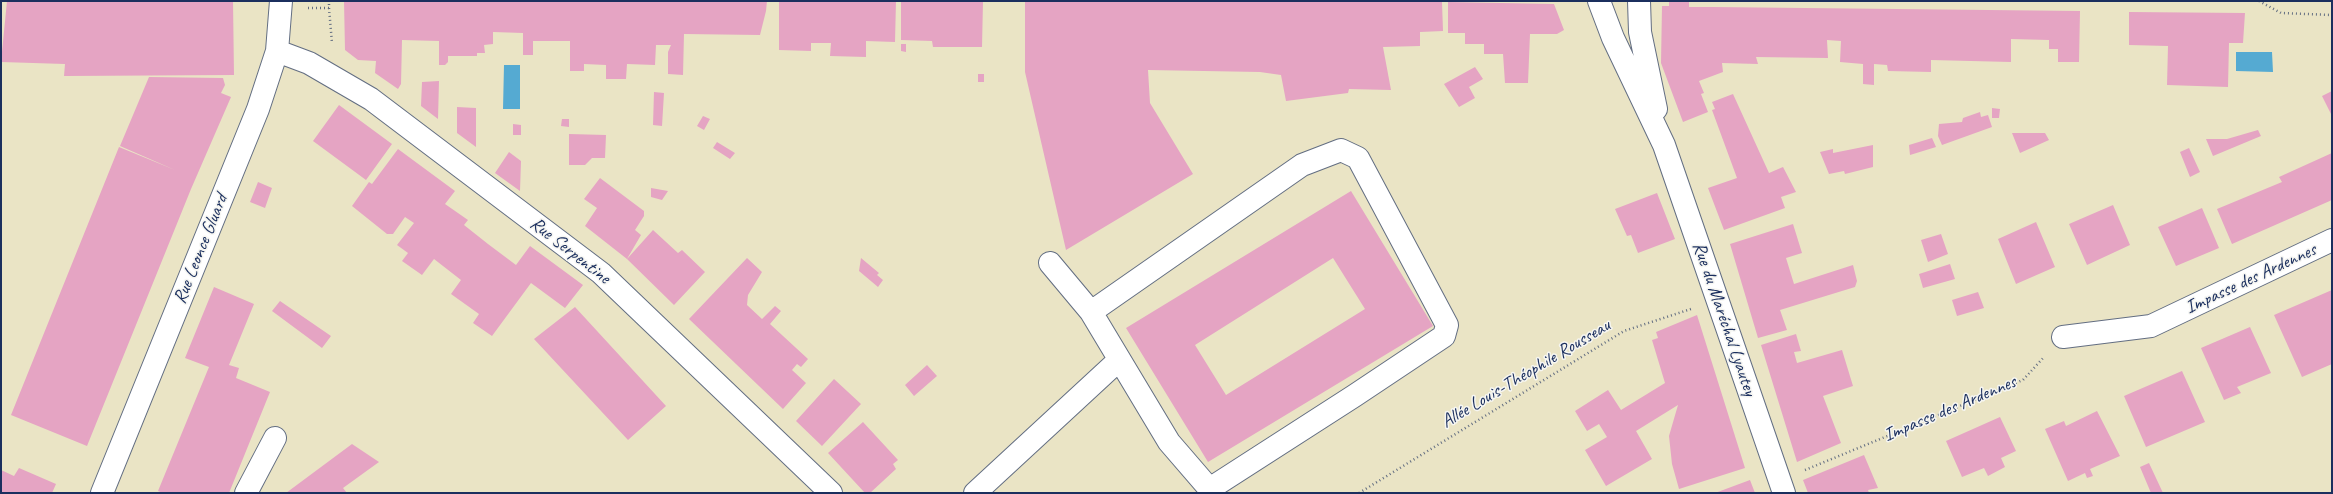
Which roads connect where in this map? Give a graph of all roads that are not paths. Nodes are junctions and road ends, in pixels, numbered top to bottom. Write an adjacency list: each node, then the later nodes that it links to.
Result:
1 (281, 1): 4 (street, Rue Leonce Gluard)
2 (1599, 1): 5 (street, Rue du Maréchal Lyautey)
3 (1639, 1): 5 (street, Rue du Maréchal Lyautey)
4 (277, 51): 14 (street, Rue Leonce Gluard); 16 (street, Rue Serpentine)
5 (1664, 145): 12 (street, Rue du Maréchal Lyautey)
6 (2332, 240): 9 (street, Impasse des Ardennes)
7 (1050, 263): 8 (street)
8 (1091, 312): 10 (street); 13 (street)
9 (2063, 337)
10 (1119, 360): 13 (street); 17 (street)
11 (275, 438): 15 (street)
12 (1781, 487)
13 (1212, 490)
14 (102, 493)
15 (246, 493)
16 (831, 493)
17 (975, 493)

